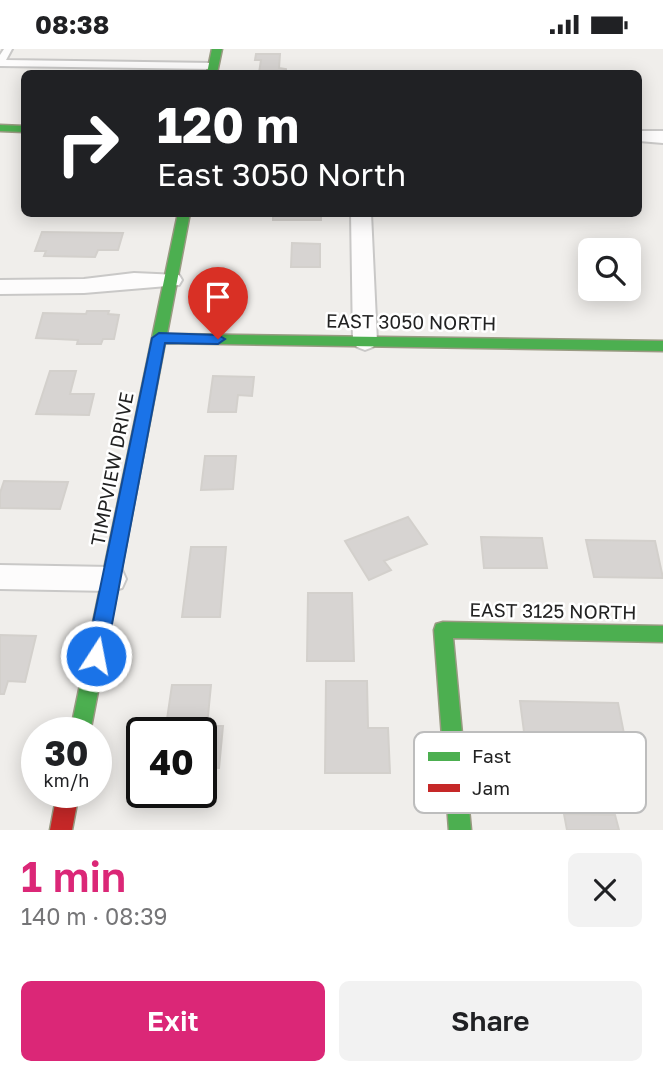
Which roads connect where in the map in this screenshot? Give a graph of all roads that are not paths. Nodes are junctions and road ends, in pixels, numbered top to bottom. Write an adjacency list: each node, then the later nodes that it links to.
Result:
1 (8, 49): 3 (lane)
2 (217, 49): 3 (street)
3 (212, 70)
4 (0, 128): 5 (street)
5 (21, 129)
6 (642, 136): 7 (street)
7 (663, 137)
8 (183, 217): 10 (street, TIMPVIEW DRIVE)
9 (361, 217): 13 (street)
10 (171, 279): 11 (street); 12 (street, TIMPVIEW DRIVE)
11 (0, 287)
12 (159, 338): 13 (street, EAST 3050 NORTH); 16 (street, TIMPVIEW DRIVE)
13 (365, 342): 14 (street, EAST 3050 NORTH)
14 (663, 346)
15 (0, 577): 16 (street)
16 (111, 579): 18 (street, TIMPVIEW DRIVE)
17 (663, 634): 19 (street, EAST 3125 NORTH)
18 (83, 717)
19 (452, 732)
20 (65, 808): 21 (street)
21 (61, 830)

